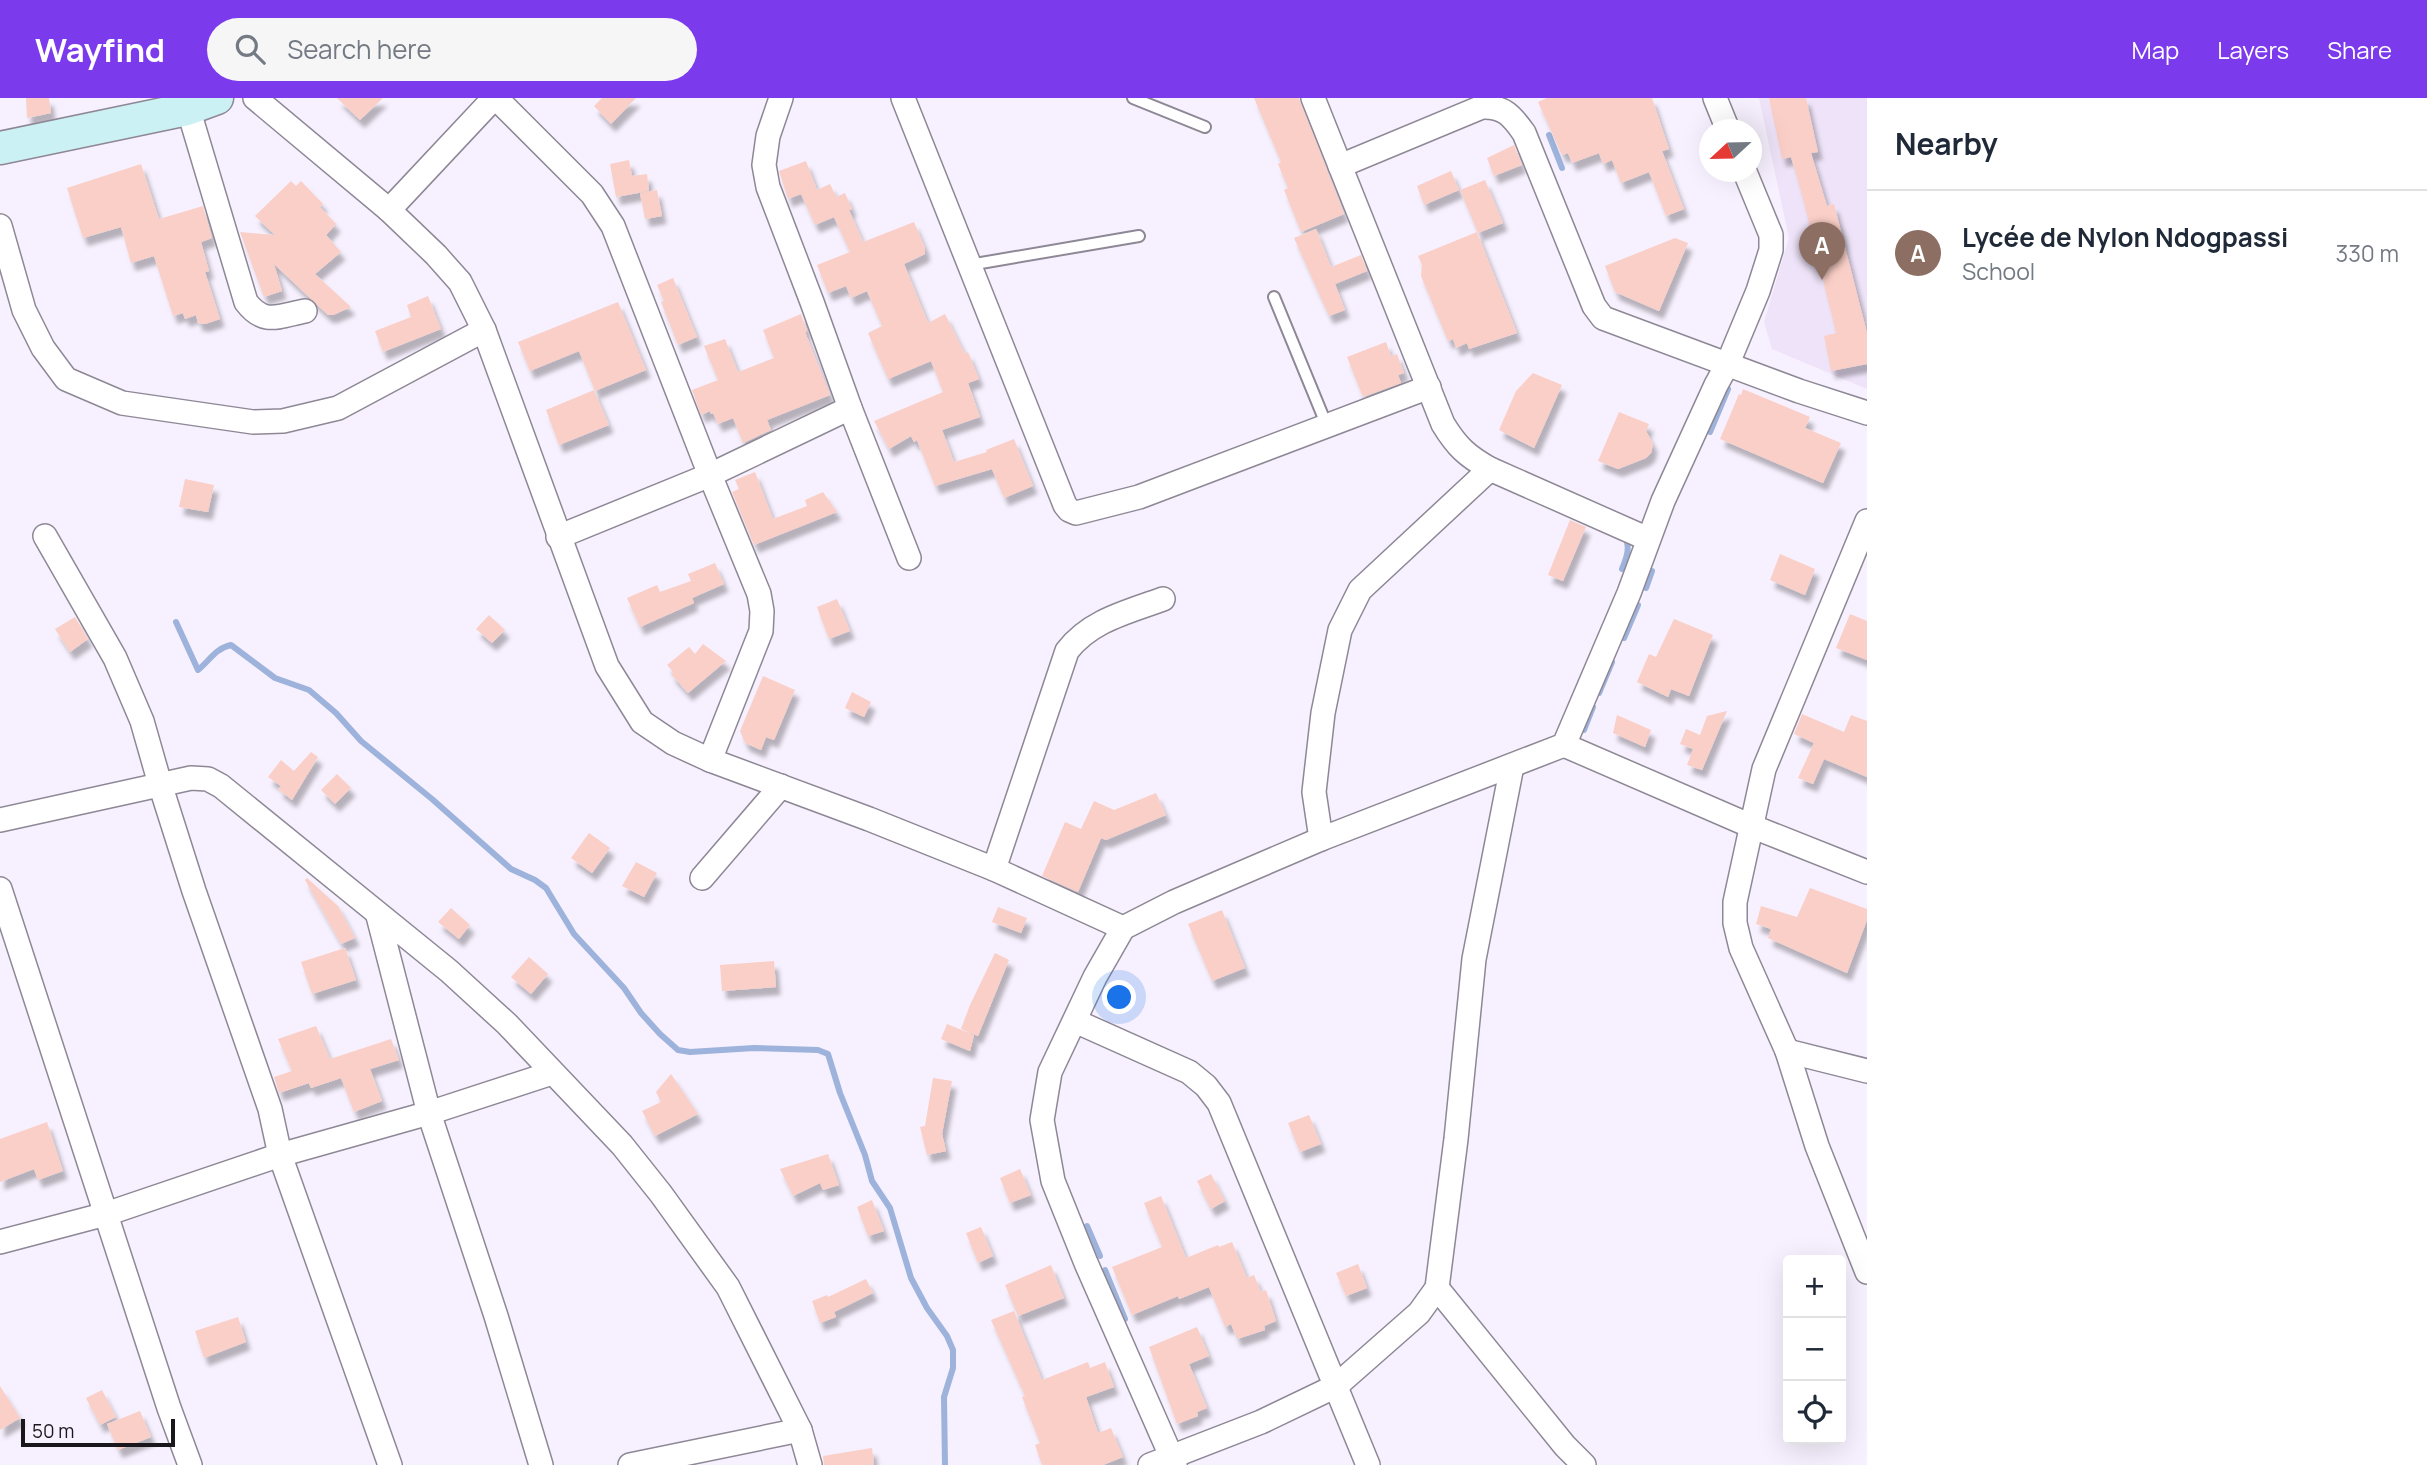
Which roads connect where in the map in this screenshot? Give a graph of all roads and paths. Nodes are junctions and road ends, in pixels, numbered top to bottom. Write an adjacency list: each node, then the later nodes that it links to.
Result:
1 (216, 98): 10 (main road)
2 (255, 98): 16 (street)
3 (495, 98): 16 (street); 29 (street)
4 (781, 98): 25 (street)
5 (903, 98): 19 (street)
6 (1133, 98): 12 (lane)
7 (1312, 98): 14 (street)
8 (1715, 98): 11 (street)
9 (1480, 102): 14 (street); 23 (street)
10 (186, 103): 13 (main road); 21 (street)
11 (1724, 119)
12 (1205, 127)
13 (0, 148)
14 (1340, 166): 24 (street)
15 (1749, 182): 23 (street)
16 (388, 210): 22 (street)
17 (0, 226): 22 (street)
18 (1139, 236): 19 (lane)
19 (969, 265): 27 (street)
20 (1275, 297): 27 (lane)
21 (305, 312)
22 (484, 330): 32 (street)
23 (1728, 363): 26 (street); 33 (street)
24 (1429, 387): 27 (street); 28 (street)
25 (850, 408): 29 (street); 34 (street)
26 (1867, 413)
27 (1326, 426)
28 (1490, 469): 33 (street); 43 (street)
29 (710, 475): 32 (street); 37 (street)
30 (1867, 521): 42 (street)
31 (45, 536): 39 (street)
32 (558, 537): 37 (street)
33 (1648, 539): 36 (street)
34 (909, 558)
35 (1163, 599): 44 (street)
36 (1564, 745): 38 (street); 42 (street)
37 (710, 760): 40 (street)
38 (1512, 766): 43 (street); 59 (street)
39 (160, 784): 41 (street); 48 (street); 55 (street)
40 (780, 786): 44 (street); 46 (street)
41 (0, 820)
42 (1751, 826): 45 (street); 51 (street)
43 (1321, 839): 49 (street)
44 (994, 870): 49 (street)
45 (1867, 873)
46 (702, 878)
47 (0, 889): 56 (street)
48 (378, 916): 53 (street); 54 (street)
49 (1123, 928): 50 (street)
50 (1075, 1021): 60 (street); 62 (street)
51 (1787, 1051): 52 (street); 58 (street)
52 (1867, 1071)
53 (552, 1073): 54 (street); 61 (street)
54 (429, 1113): 55 (street); 65 (street)
55 (280, 1155): 56 (street); 64 (street)
56 (106, 1214): 57 (street); 63 (street)
57 (0, 1242)
58 (1867, 1272)
59 (1437, 1288): 60 (street); 70 (street)
60 (1336, 1386): 62 (street); 69 (street)
61 (800, 1430): 66 (street); 67 (street)
62 (1174, 1461): 68 (street)
63 (190, 1465)
64 (390, 1465)
65 (541, 1465)
66 (630, 1465)
67 (810, 1465)
68 (1150, 1465)
69 (1368, 1465)
70 (1584, 1465)

